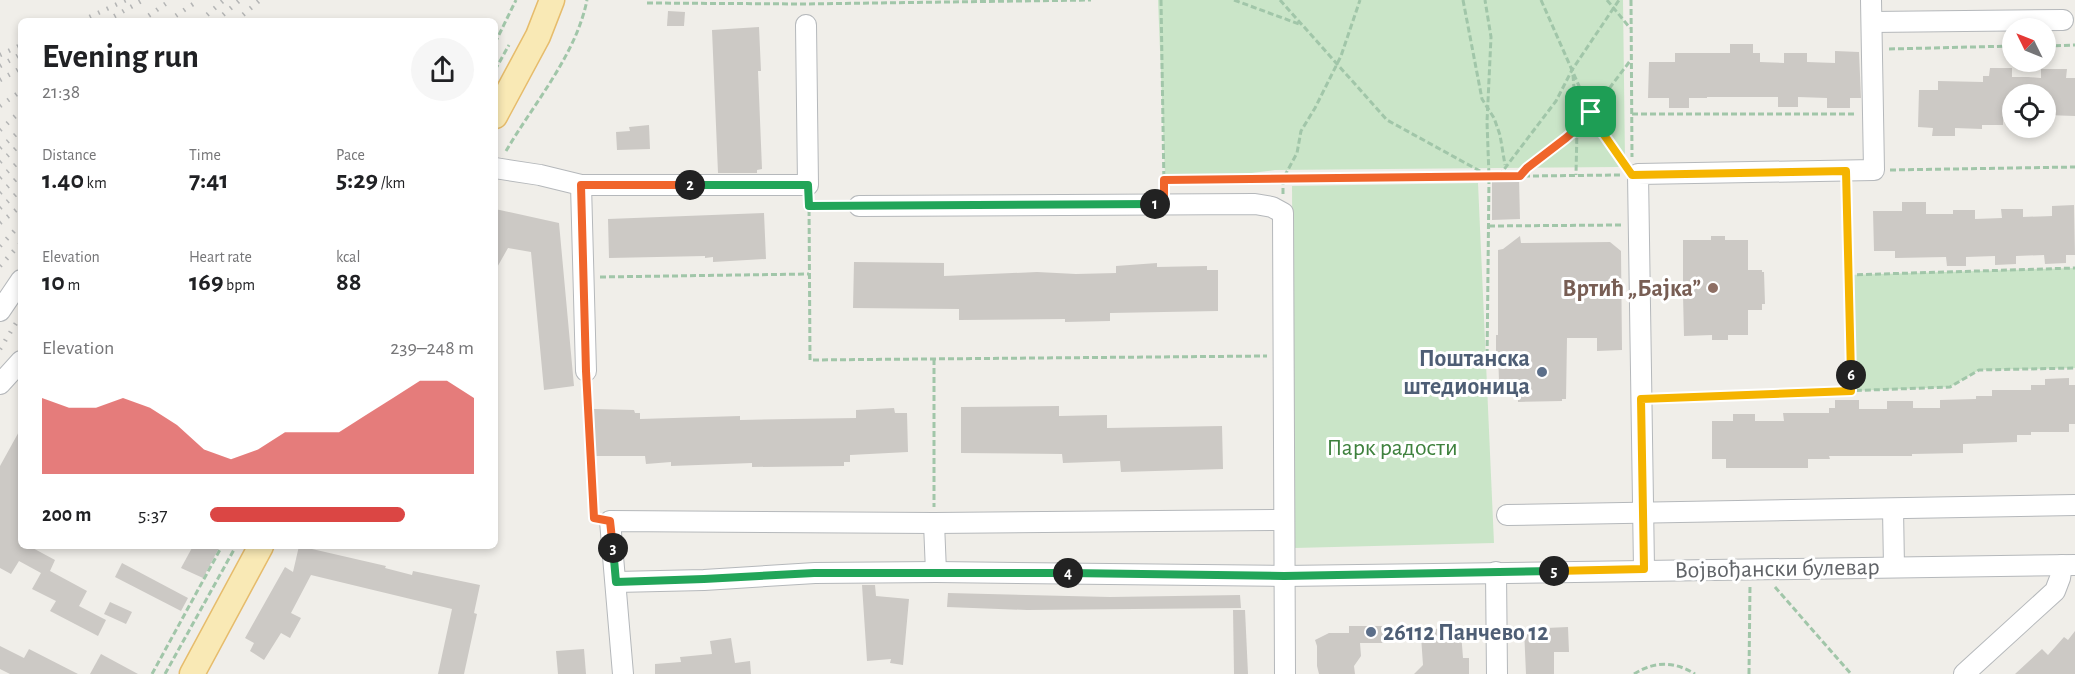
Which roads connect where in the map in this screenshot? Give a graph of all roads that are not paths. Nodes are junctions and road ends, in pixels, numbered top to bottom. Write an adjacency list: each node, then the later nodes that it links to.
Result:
1 (552, 0): 6 (main road)
2 (1871, 0): 4 (street)
3 (2063, 20): 4 (street)
4 (1872, 22): 17 (street)
5 (806, 25): 8 (street)
6 (498, 110)
7 (498, 169): 8 (street)
8 (581, 185): 13 (street)
9 (859, 206): 19 (street)
10 (18, 284): 11 (street)
11 (0, 311)
12 (18, 364): 14 (street)
13 (586, 371)
14 (0, 384)
15 (2075, 505): 16 (street)
16 (1893, 509): 17 (street); 23 (street)
17 (1643, 513): 18 (street); 24 (street)
18 (1507, 515)
19 (1284, 520): 20 (street); 27 (street)
20 (934, 523): 25 (street); 28 (street)
21 (259, 549): 29 (main road)
22 (2068, 565): 23 (street, Војвођански булевар); 33 (street)
23 (1894, 567): 24 (street, Војвођански булевар)
24 (1644, 569): 26 (street, Војвођански булевар)
25 (936, 572): 27 (street, Војвођански булевар); 28 (street, Војвођански булевар)
26 (1496, 572): 27 (street, Војвођански булевар); 32 (street)
27 (1284, 576): 31 (street)
28 (616, 582): 30 (street)
29 (192, 674)
30 (623, 674)
31 (1285, 674)
32 (1497, 674)
33 (1964, 674)

